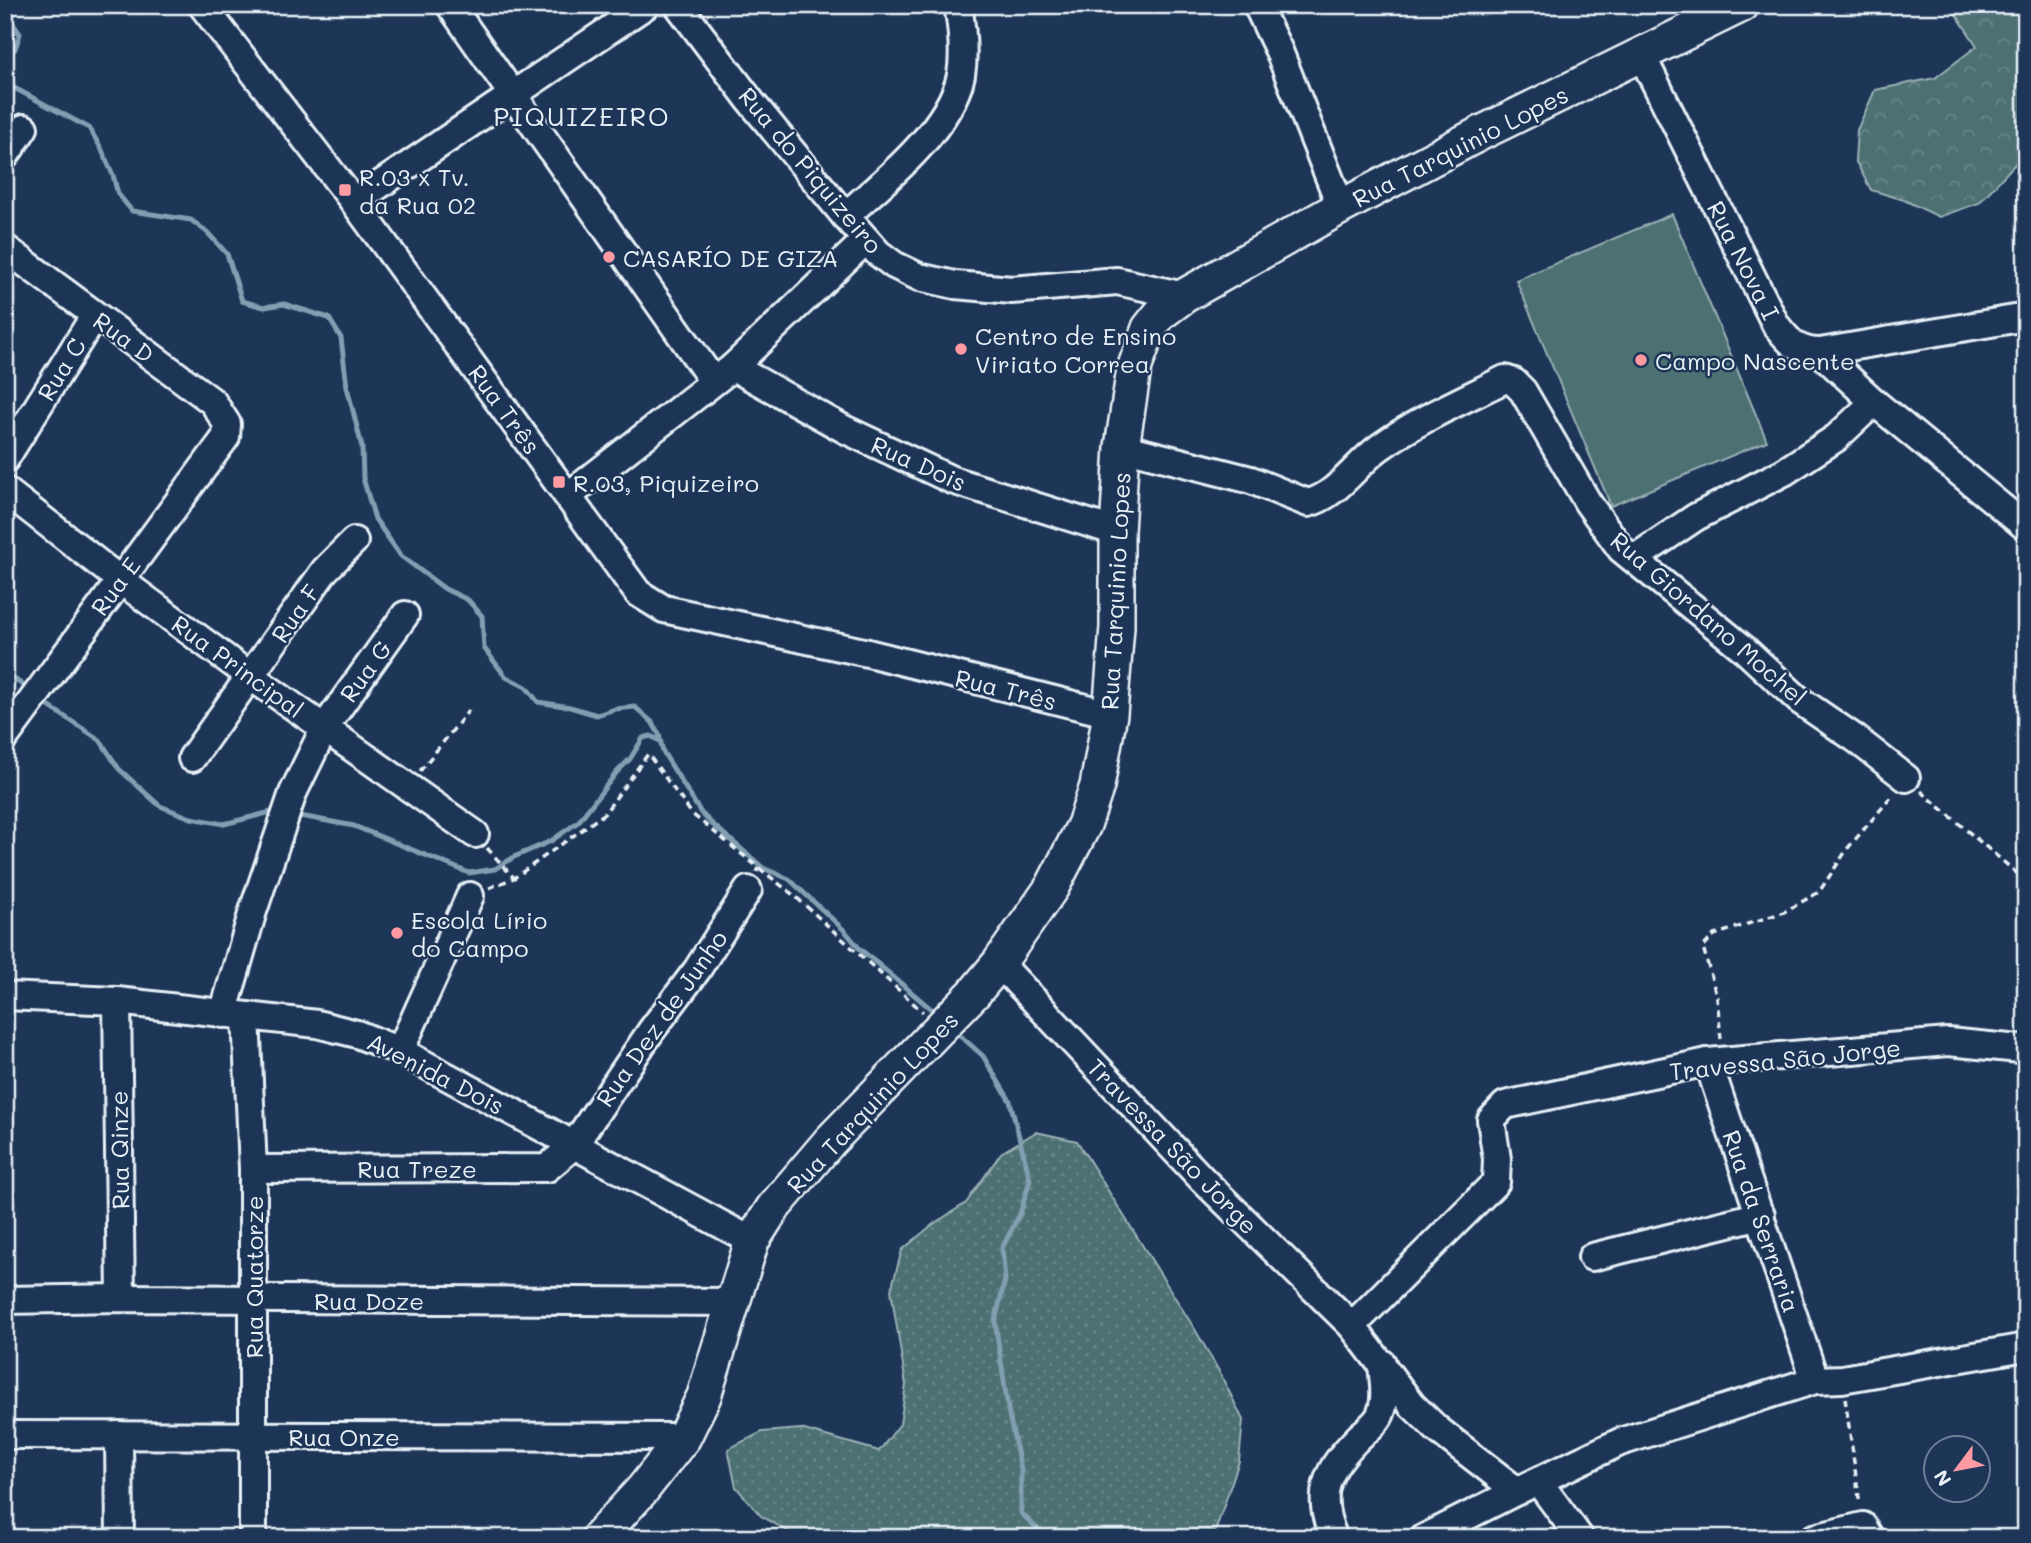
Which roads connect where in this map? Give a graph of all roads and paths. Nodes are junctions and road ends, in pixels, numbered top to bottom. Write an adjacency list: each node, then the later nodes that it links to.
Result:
1 (202, 5): 12 (street, Rua Três)
2 (450, 5): 9 (street, Rua Dois)
3 (646, 5): 9 (street)
4 (678, 5): 14 (street, Rua do Piquizeiro)
5 (958, 5): 14 (street)
6 (1257, 5): 13 (street)
7 (1741, 5): 8 (main road, Rua Tarquinio Lopes)
8 (1641, 54): 13 (main road, Rua Tarquinio Lopes); 20 (street, Rua Nova I)
9 (514, 94): 12 (street); 21 (street, Rua Dois)
10 (24, 128): 11 (street)
11 (5, 156)
12 (354, 202): 27 (street, Rua Três)
13 (1341, 207): 17 (main road, Rua Tarquinio Lopes)
14 (845, 216): 15 (street, Rua do Piquizeiro)
15 (866, 240): 17 (street, Rua do Piquizeiro); 21 (street)
16 (5, 248): 18 (street, Rua D)
17 (1184, 296): 24 (main road, Rua Tarquinio Lopes)
18 (95, 316): 23 (street, Rua D); 25 (street, Rua C)
19 (2026, 317): 20 (street)
20 (1820, 352): 22 (street, Rua Nova I)
21 (723, 374): 27 (street); 29 (street, Rua Dois)
22 (1874, 402): 28 (street, Rua Nova I); 31 (street)
23 (226, 437): 32 (street, Rua E)
24 (1122, 447): 29 (main road, Rua Tarquinio Lopes); 31 (street, Rua Giordano Mochel)
25 (5, 459)
26 (5, 490): 32 (street, Rua Principal)
27 (568, 496): 36 (street, Rua Três)
28 (2026, 527)
29 (1116, 532): 36 (main road, Rua Tarquinio Lopes)
30 (354, 541): 34 (street, Rua F)
31 (1635, 558): 40 (street, Rua Giordano Mochel)
32 (120, 580): 34 (street, Rua Principal); 38 (street, Rua E)
33 (405, 615): 37 (street, Rua G)
34 (250, 677): 37 (street, Rua Principal); 39 (street, Rua F)
35 (469, 710): 41 (path)
36 (1110, 714): 49 (main road, Rua Tarquinio Lopes)
37 (325, 727): 41 (street, Rua Principal); 42 (street, Rua G)
38 (5, 737)
39 (192, 758)
40 (1906, 778): 47 (path); 56 (path)
41 (407, 786): 43 (street, Rua Principal)
42 (288, 811): 52 (street, Rua Quatorze)
43 (475, 834)
44 (494, 855): 45 (path)
45 (514, 878): 46 (path); 48 (path)
46 (753, 879): 53 (path); 57 (street, Rua Dez de Junho)
47 (2026, 881)
48 (470, 896): 55 (street)
49 (999, 963): 53 (main road, Rua Tarquinio Lopes); 66 (street, Travessa São Jorge)
50 (5, 996): 51 (street, Avenida Dois)
51 (117, 1001): 52 (street, Avenida Dois); 62 (street, Rua Qinze)
52 (235, 1015): 55 (street, Avenida Dois); 58 (street, Rua Quatorze)
53 (945, 1023): 60 (main road, Rua Tarquinio Lopes)
54 (2020, 1048): 56 (street, Travessa São Jorge)
55 (400, 1051): 57 (street, Avenida Dois)
56 (1716, 1061): 59 (street, Rua da Serraria); 66 (street, Travessa São Jorge)
57 (574, 1146): 58 (street, Rua Treze); 60 (street, Avenida Dois)
58 (253, 1169): 63 (street, Rua Quatorze)
59 (1760, 1215): 61 (street); 70 (street, Rua da Serraria)
60 (752, 1241): 65 (main road, Rua Tarquinio Lopes)
61 (1592, 1257)
62 (121, 1298): 63 (street, Rua Doze); 64 (street, Rua Doze)
63 (253, 1299): 65 (street, Rua Doze); 73 (street, Rua Quatorze)
64 (5, 1300)
65 (733, 1302): 74 (main road, Rua Tarquinio Lopes)
66 (1352, 1326): 68 (street, Travessa São Jorge)
67 (2026, 1347): 69 (street)
68 (1382, 1363): 75 (street, Travessa São Jorge); 80 (street)
69 (1842, 1379): 70 (street); 76 (path)
70 (1815, 1380): 75 (street)
71 (5, 1434): 72 (street, Rua Onze)
72 (119, 1435): 73 (street, Rua Onze); 77 (street)
73 (253, 1436): 74 (street, Rua Onze); 78 (street, Rua Quatorze)
74 (684, 1437): 79 (main road, Rua Tarquinio Lopes)
75 (1527, 1486): 81 (street); 82 (street, Travessa São Jorge)
76 (1867, 1532): 83 (street)
77 (120, 1538)
78 (253, 1538)
79 (598, 1538)
80 (1334, 1538)
81 (1424, 1538)
82 (1580, 1538)
83 (1814, 1538)

